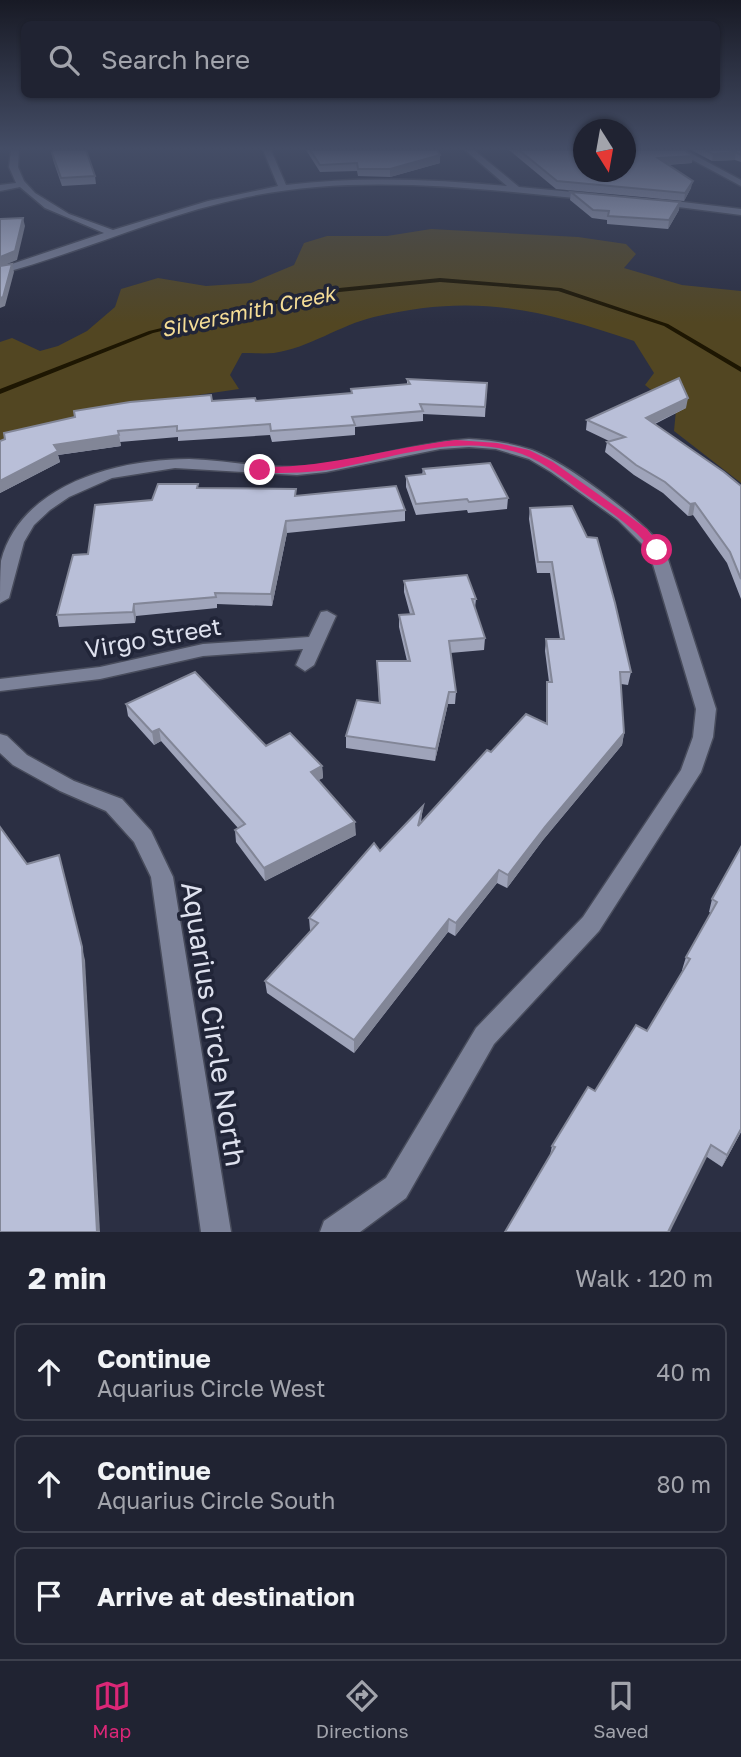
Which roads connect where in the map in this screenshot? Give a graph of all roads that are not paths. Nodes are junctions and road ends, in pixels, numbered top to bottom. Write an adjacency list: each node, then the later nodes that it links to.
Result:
1 (47, 207): 5 (street)
2 (198, 207): 5 (street)
3 (700, 207): 4 (street)
4 (741, 212)
5 (116, 234): 6 (street)
6 (0, 271)
7 (0, 598): 14 (street)
8 (327, 617): 9 (street)
9 (315, 642): 10 (street); 11 (street, Virgo Street)
10 (305, 665)
11 (0, 685)
12 (0, 741): 13 (street, Aquarius Circle North)
13 (216, 1232)
14 (335, 1232)

